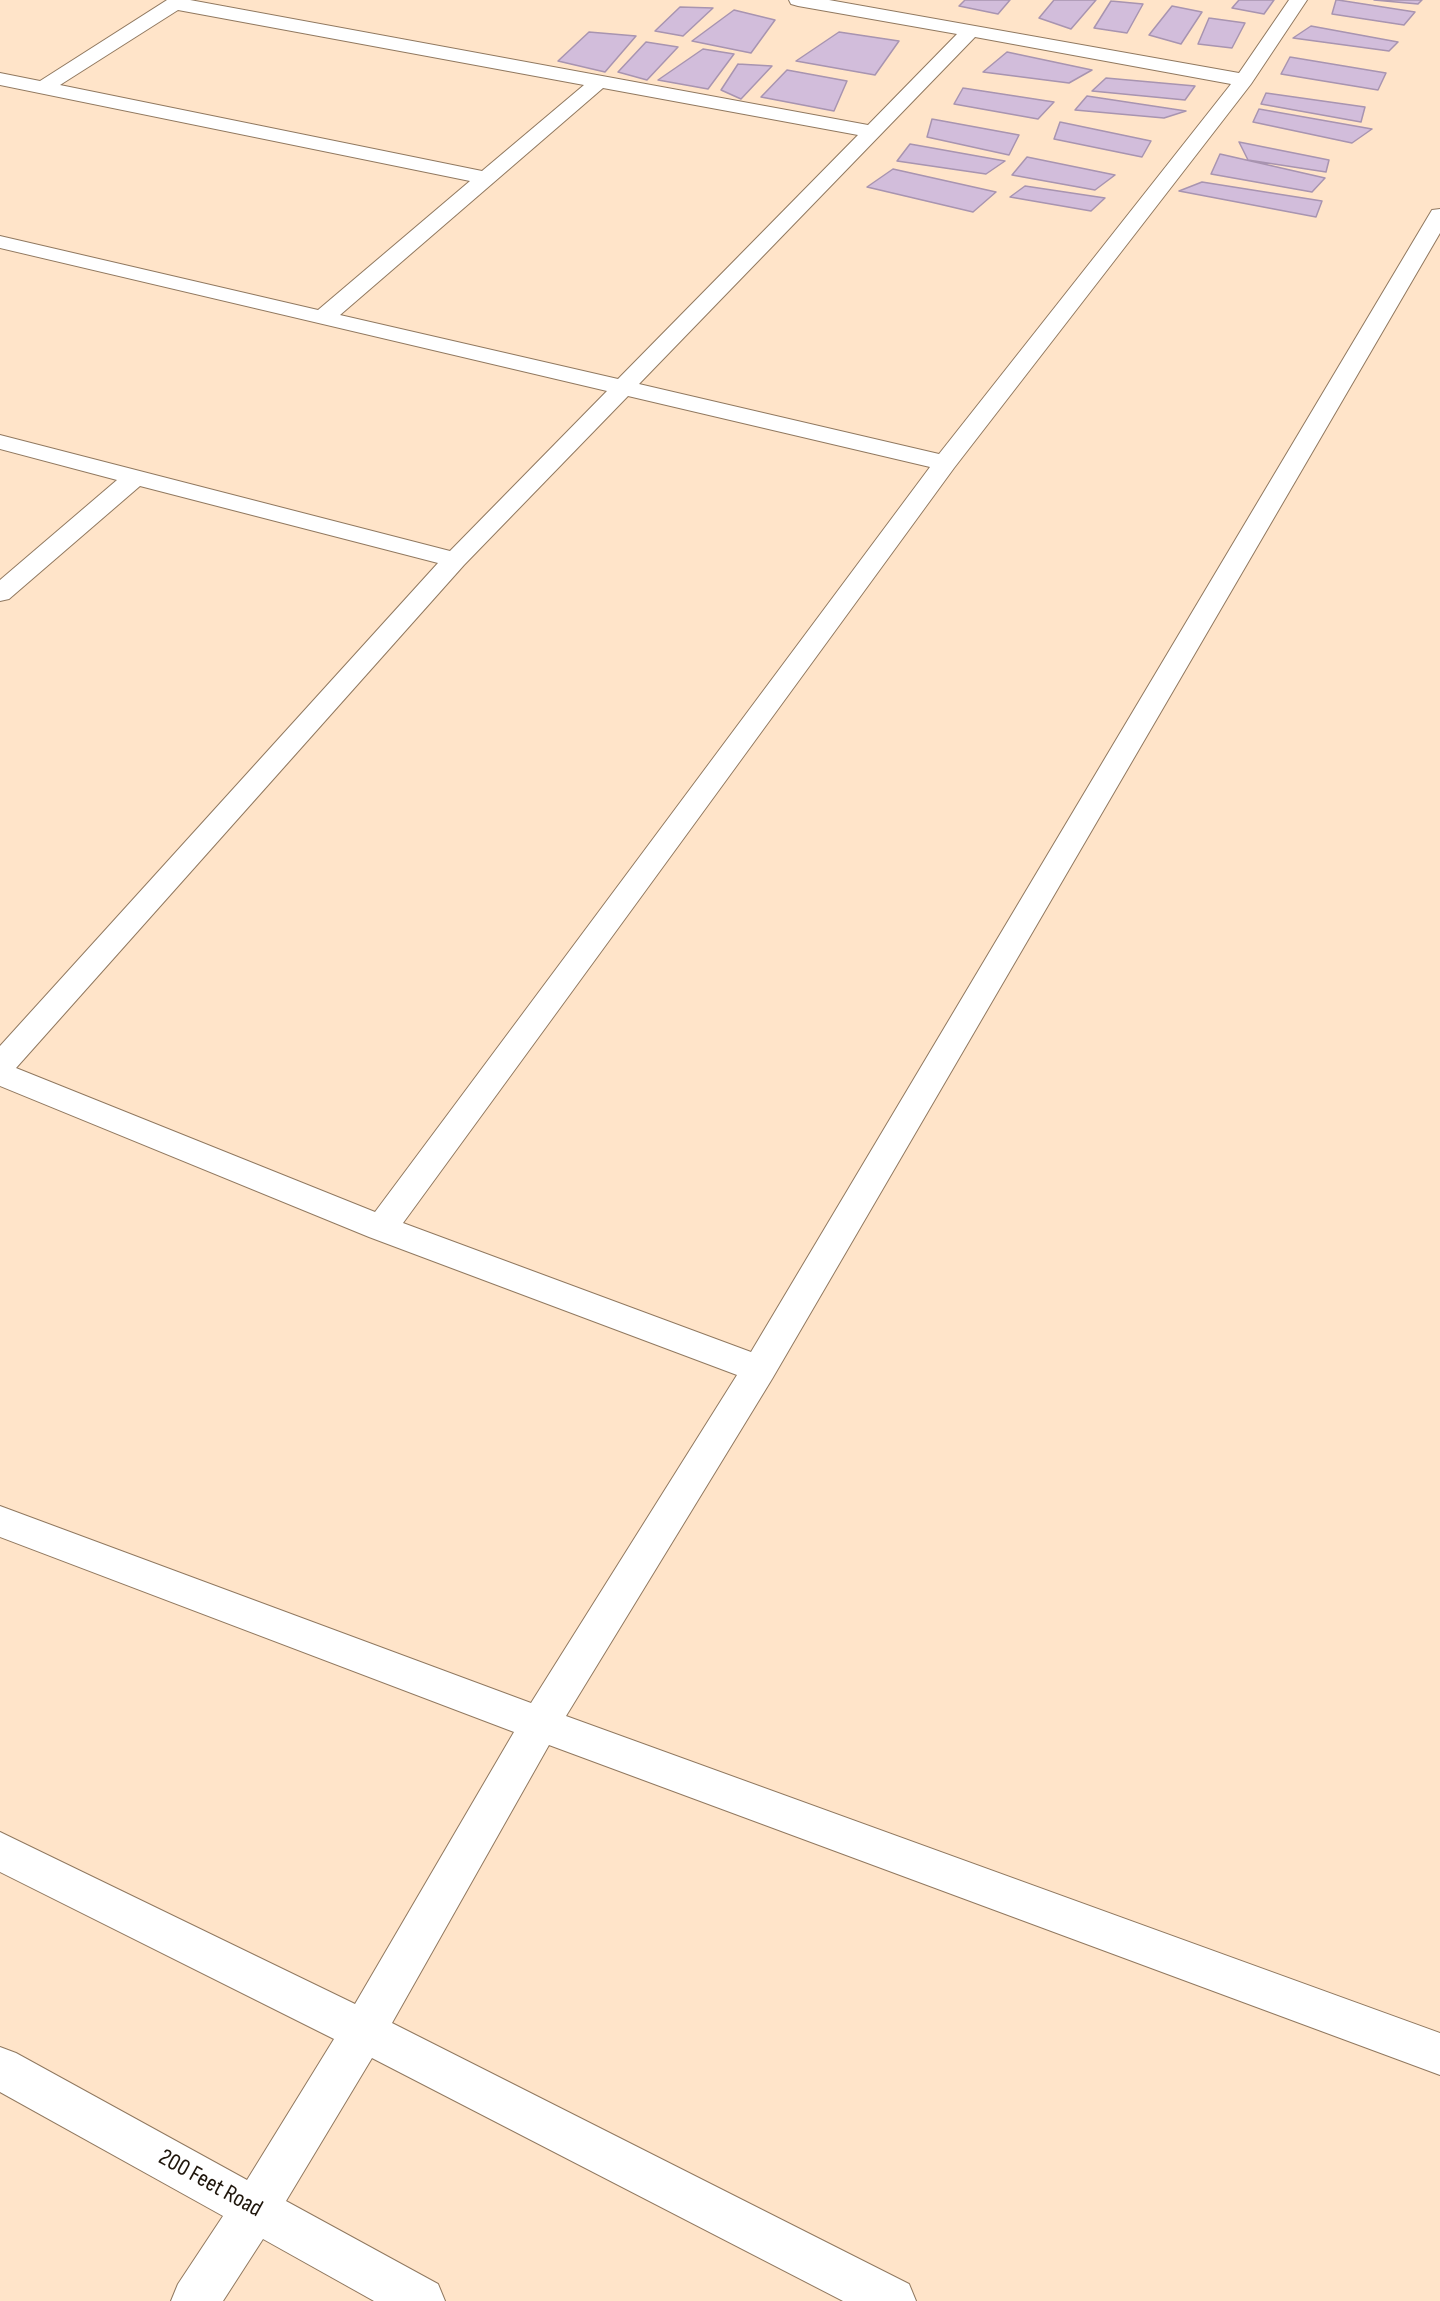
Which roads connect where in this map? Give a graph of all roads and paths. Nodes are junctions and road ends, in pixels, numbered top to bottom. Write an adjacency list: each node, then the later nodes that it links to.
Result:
1 (798, 0): 4 (street)
2 (1298, 0): 6 (street)
3 (177, 2): 7 (street); 8 (street)
4 (971, 31): 6 (street); 9 (street)
5 (0, 79): 8 (street)
6 (1244, 80): 16 (street)
7 (599, 82): 9 (street); 10 (street)
8 (43, 88): 10 (street)
9 (873, 132): 14 (street)
10 (485, 178): 13 (street)
11 (1440, 215): 23 (street)
12 (0, 242): 13 (street)
13 (322, 318): 14 (street)
14 (623, 388): 16 (street); 18 (street)
15 (0, 442): 17 (street)
16 (945, 463): 22 (street)
17 (136, 476): 18 (street); 19 (street)
18 (455, 560): 20 (street)
19 (0, 593)
20 (0, 1066)
21 (0, 1074): 22 (street)
22 (381, 1228): 23 (street)
23 (759, 1369): 25 (street)
24 (0, 1521): 25 (street)
25 (540, 1724): 27 (street); 28 (street)
26 (0, 1851): 27 (street)
27 (364, 2031): 30 (street); 33 (street)
28 (1440, 2054)
29 (0, 2068): 30 (street, 200 Feet Road)
30 (255, 2209): 31 (street); 32 (street, 200 Feet Road)
31 (195, 2301)
32 (421, 2301)
33 (892, 2301)

